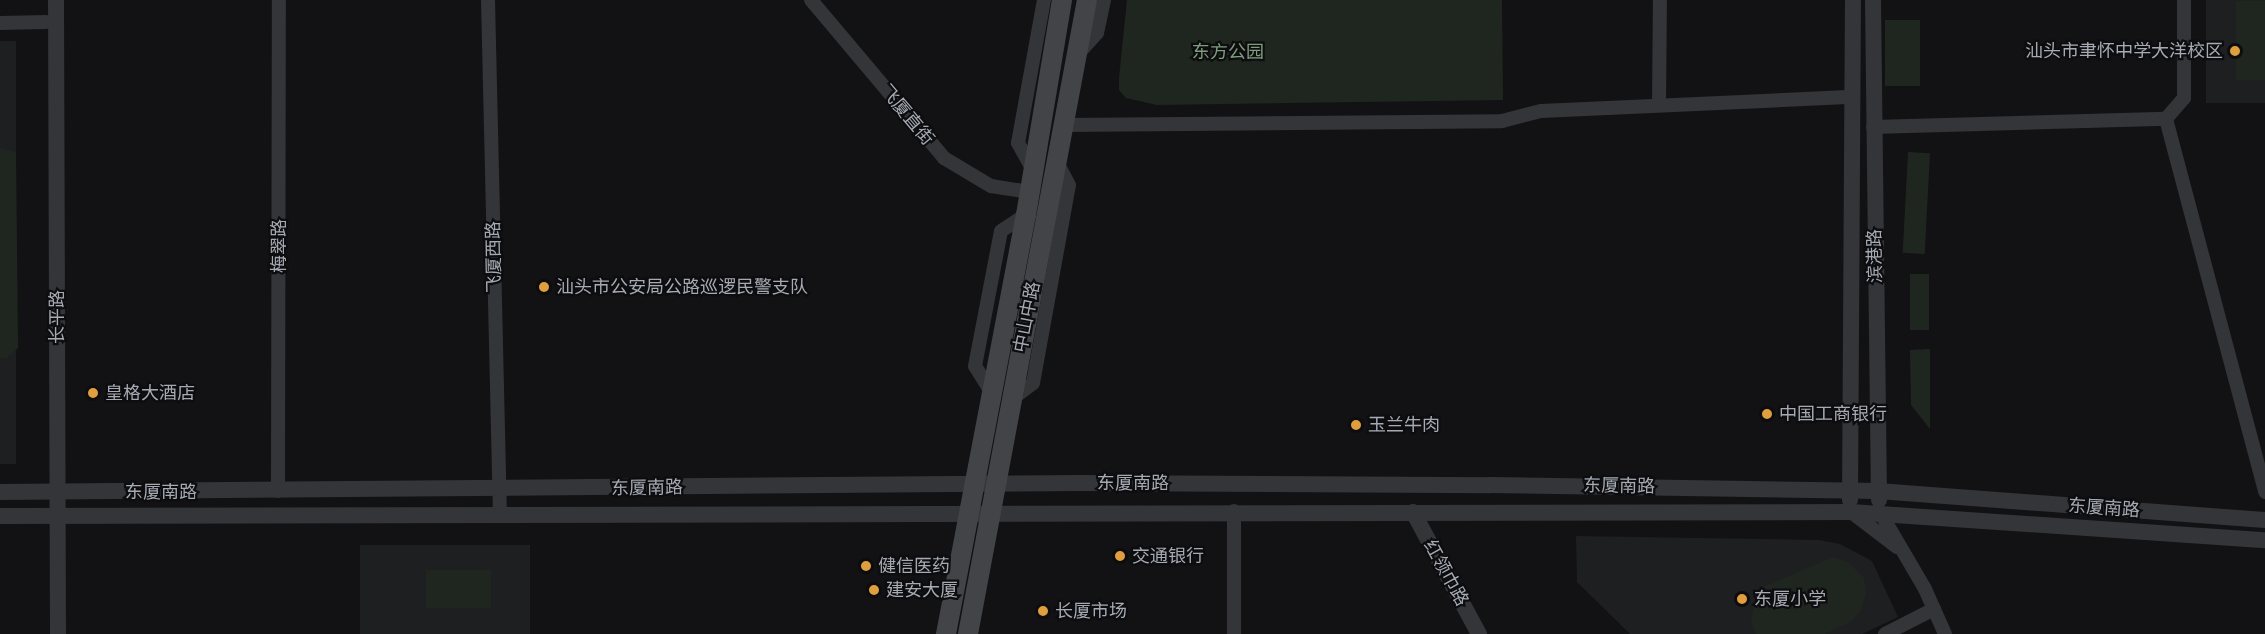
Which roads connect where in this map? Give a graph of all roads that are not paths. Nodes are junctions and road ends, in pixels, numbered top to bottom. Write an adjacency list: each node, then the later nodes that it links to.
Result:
1 (46, 0): 14 (street, 长平路)
2 (56, 0): 32 (street, 长平路)
3 (279, 0): 28 (street, 梅翠路)
4 (488, 0): 26 (street, 飞厦西路)
5 (811, 0): 23 (street, 飞厦直街)
6 (1044, 0): 22 (street)
7 (1062, 0): 22 (main road, 中山中路)
8 (1087, 0): 16 (main road, 中山中路)
9 (1104, 0): 16 (street)
10 (1660, 0): 18 (street)
11 (1853, 0): 17 (street, 滨港路)
12 (1873, 0): 21 (street, 滨港路)
13 (2184, 0): 19 (street)
14 (46, 22): 15 (street); 32 (street, 长平路)
15 (0, 23)
16 (1077, 55): 20 (main road, 中山中路)
17 (1853, 96): 18 (street); 27 (street, 滨港路)
18 (1659, 105): 20 (street)
19 (2166, 119): 21 (street); 31 (street)
20 (1064, 125): 25 (main road, 中山中路)
21 (1873, 127): 29 (street, 滨港路)
22 (1032, 170): 23 (main road, 中山中路)
23 (1029, 192): 24 (main road, 中山中路)
24 (974, 484): 25 (street, 东厦南路); 26 (street, 东厦南路); 37 (main road, 中山中路)
25 (996, 484): 27 (street, 东厦南路); 38 (main road, 中山中路)
26 (498, 489): 28 (street, 东厦南路); 39 (street, 飞厦西路)
27 (1850, 490): 29 (street, 东厦南路); 35 (street, 滨港路)
28 (278, 491): 32 (street, 东厦南路)
29 (1878, 491): 36 (street, 滨港路); 42 (street, 东厦南路)
30 (0, 492): 32 (street, 东厦南路)
31 (2265, 492)
32 (53, 493): 41 (street, 长平路)
33 (1234, 512): 34 (street, 东厦南路); 38 (street, 东厦南路); 50 (street)
34 (1413, 512): 35 (street, 东厦南路); 51 (street, 红领巾路)
35 (1851, 512): 36 (street, 东厦南路); 44 (street)
36 (1880, 512): 43 (street, 东厦南路); 44 (street)
37 (968, 514): 38 (street, 东厦南路); 39 (street, 东厦南路); 48 (main road, 中山中路)
38 (990, 514): 49 (main road, 中山中路)
39 (500, 515): 41 (street, 东厦南路)
40 (0, 516): 41 (street, 东厦南路)
41 (53, 517): 46 (street, 长平路); 47 (street, 长平路)
42 (2265, 520)
43 (2265, 540)
44 (1901, 550): 45 (street)
45 (1934, 609): 52 (street); 53 (street)
46 (49, 634)
47 (58, 634)
48 (946, 634)
49 (968, 634)
50 (1234, 634)
51 (1479, 634)
52 (1885, 634)
53 (1946, 634)

